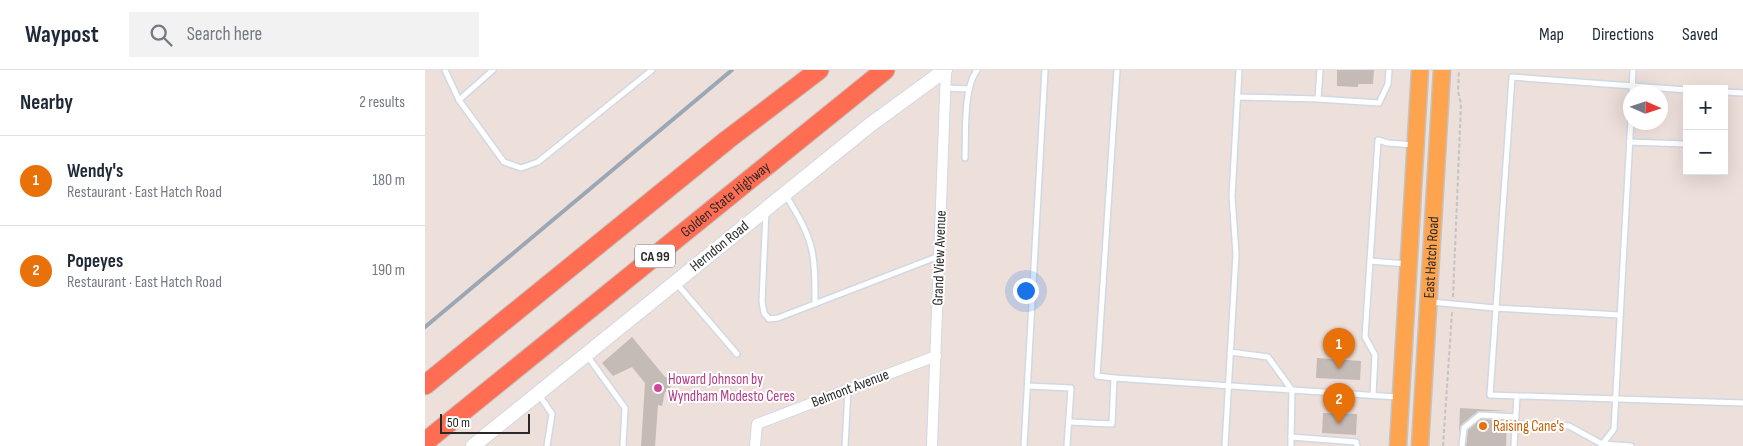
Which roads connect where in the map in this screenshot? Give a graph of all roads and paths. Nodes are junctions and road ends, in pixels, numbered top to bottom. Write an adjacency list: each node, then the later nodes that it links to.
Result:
1 (445, 70): 28 (lane)
2 (493, 70): 28 (lane)
3 (653, 70): 28 (lane)
4 (801, 70): 30 (highway)
5 (819, 70): 30 (highway)
6 (885, 70): 66 (highway, Golden State Highway / CA 99)
7 (946, 70): 19 (street, Grand View Avenue); 35 (street, Herndon Road)
8 (977, 70): 20 (lane)
9 (1045, 70): 52 (lane)
10 (1117, 70): 50 (lane)
11 (1239, 70): 26 (lane)
12 (1319, 70): 27 (lane)
13 (1389, 70): 27 (lane)
14 (1421, 70): 33 (main road, East Hatch Road)
15 (1442, 70): 41 (main road, East Hatch Road)
16 (1459, 70): 42 (path)
17 (1633, 70): 18 (lane)
18 (1632, 85)
19 (946, 88): 20 (lane); 37 (street, Grand View Avenue)
20 (969, 89): 34 (lane)
21 (1623, 89): 44 (lane)
22 (1668, 90): 23 (lane)
23 (1683, 90)
24 (1728, 92): 25 (lane)
25 (1743, 93)
26 (1237, 97): 27 (lane); 46 (lane)
27 (1318, 99)
28 (459, 100)
29 (1630, 130): 31 (lane)
30 (727, 140): 51 (highway)
31 (1629, 142): 32 (lane); 45 (lane)
32 (1683, 144)
33 (1416, 145): 38 (lane); 39 (main road, East Hatch Road)
34 (965, 158)
35 (785, 194): 36 (street, Herndon Road); 43 (lane)
36 (767, 208): 40 (street, Herndon Road); 43 (lane)
37 (939, 256): 43 (lane); 49 (street, Grand View Avenue)
38 (1370, 261): 39 (lane); 57 (lane)
39 (1409, 264): 59 (main road, East Hatch Road)
40 (675, 281): 47 (street, Herndon Road); 48 (lane)
41 (1428, 301): 42 (lane); 80 (main road, East Hatch Road)
42 (1452, 303): 44 (lane); 81 (path)
43 (815, 304)
44 (1495, 308): 45 (lane); 58 (lane)
45 (1620, 315): 60 (lane)
46 (1230, 352): 53 (lane); 55 (lane)
47 (586, 354): 56 (street, Herndon Road); 70 (lane)
48 (737, 354)
49 (936, 356): 54 (street, Belmont Avenue); 73 (street, Grand View Avenue)
50 (1114, 378): 53 (lane); 63 (lane)
51 (425, 385)
52 (1028, 386): 63 (lane); 74 (lane)
53 (1228, 386): 55 (lane); 76 (lane)
54 (848, 389): 71 (street, Belmont Avenue); 72 (lane)
55 (1292, 390): 57 (lane); 65 (lane)
56 (538, 393): 68 (street, Herndon Road); 69 (lane)
57 (1373, 395): 59 (lane)
58 (1517, 396): 60 (lane); 62 (lane)
59 (1401, 398): 79 (main road, East Hatch Road)
60 (1615, 400): 61 (lane); 67 (lane)
61 (1743, 403)
62 (1516, 416): 64 (lane); 82 (lane)
63 (1069, 422): 75 (lane)
64 (1515, 424): 67 (lane); 83 (lane)
65 (1291, 437): 77 (lane); 78 (lane)
66 (425, 442)
67 (1601, 445): 84 (lane)
68 (473, 446)
69 (547, 446)
70 (623, 446)
71 (755, 446)
72 (845, 446)
73 (932, 446)
74 (1024, 446)
75 (1067, 446)
76 (1225, 446)
77 (1291, 446)
78 (1357, 446)
79 (1398, 446)
80 (1419, 446)
81 (1443, 446)
82 (1462, 446)
83 (1514, 446)
84 (1631, 446)

